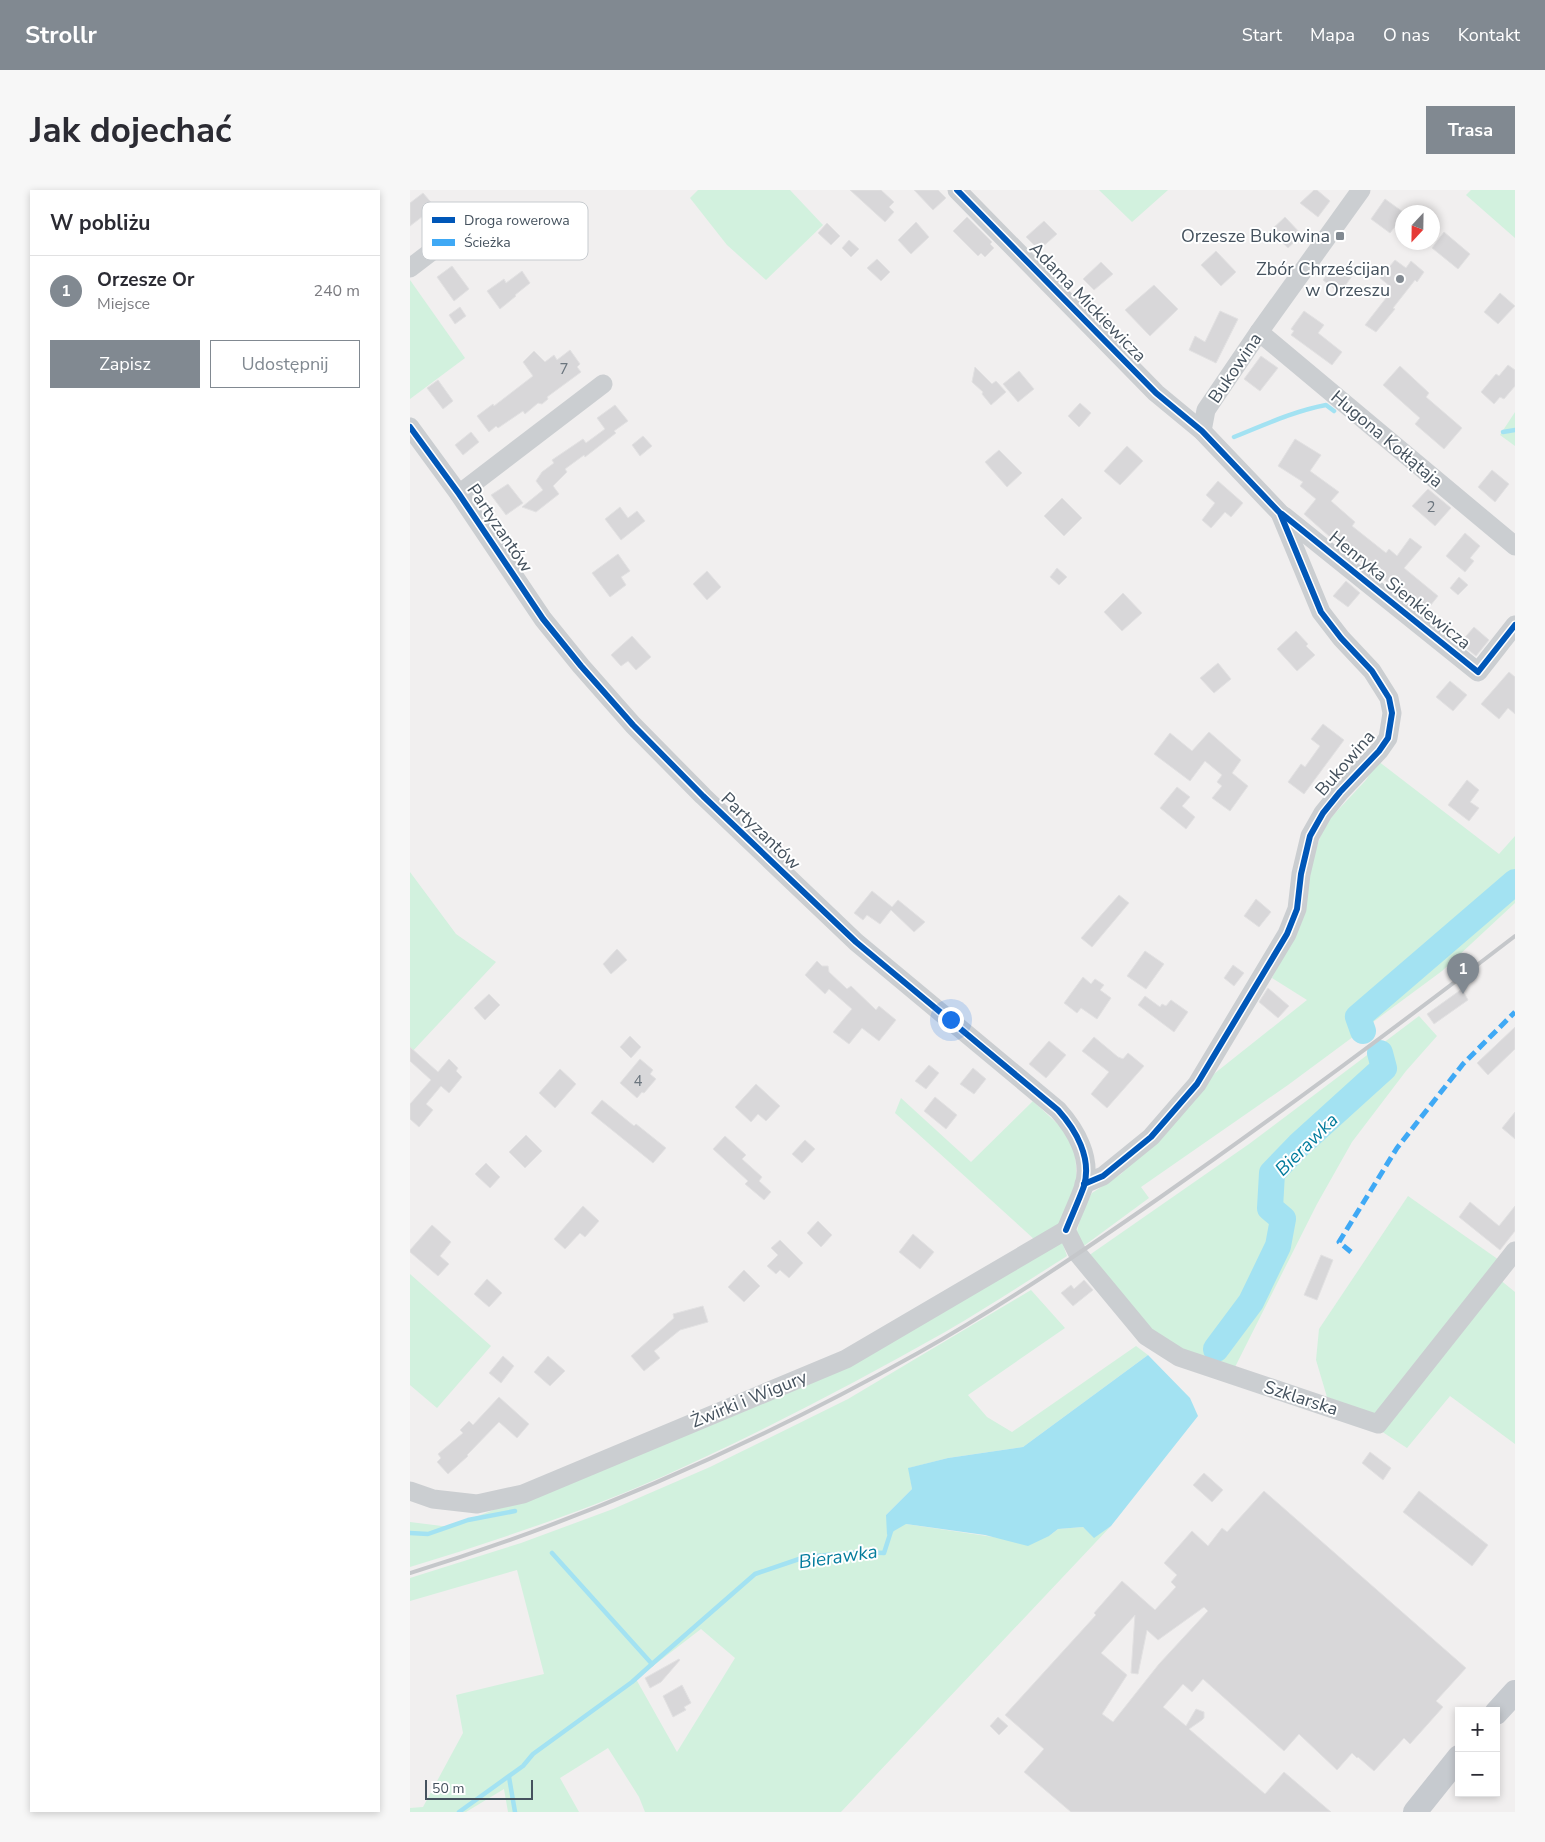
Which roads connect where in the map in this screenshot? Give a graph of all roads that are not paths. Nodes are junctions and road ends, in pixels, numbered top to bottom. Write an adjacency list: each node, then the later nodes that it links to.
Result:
1 (957, 190): 8 (street, Adama Mickiewicza)
2 (1361, 190): 5 (street, Bukowina)
3 (422, 259): 4 (street)
4 (410, 268)
5 (1259, 332): 8 (street, Bukowina); 11 (street, Hugona Kołłątaja)
6 (603, 384): 9 (street)
7 (410, 427): 9 (street, Partyzantów)
8 (1202, 431): 10 (street, Bukowina)
9 (459, 494): 13 (street, Partyzantów)
10 (1280, 513): 12 (street, Henryka Sienkiewicza); 13 (street, Bukowina)
11 (1515, 546)
12 (1515, 625)
13 (1084, 1184): 14 (street, Partyzantów)
14 (1066, 1230): 15 (street, Szklarska); 16 (street, Żwirki i Wigury)
15 (1515, 1251)
16 (410, 1491)
17 (1515, 1692): 18 (main road)
18 (1500, 1709)
19 (1455, 1762): 20 (main road)
20 (1415, 1812)

